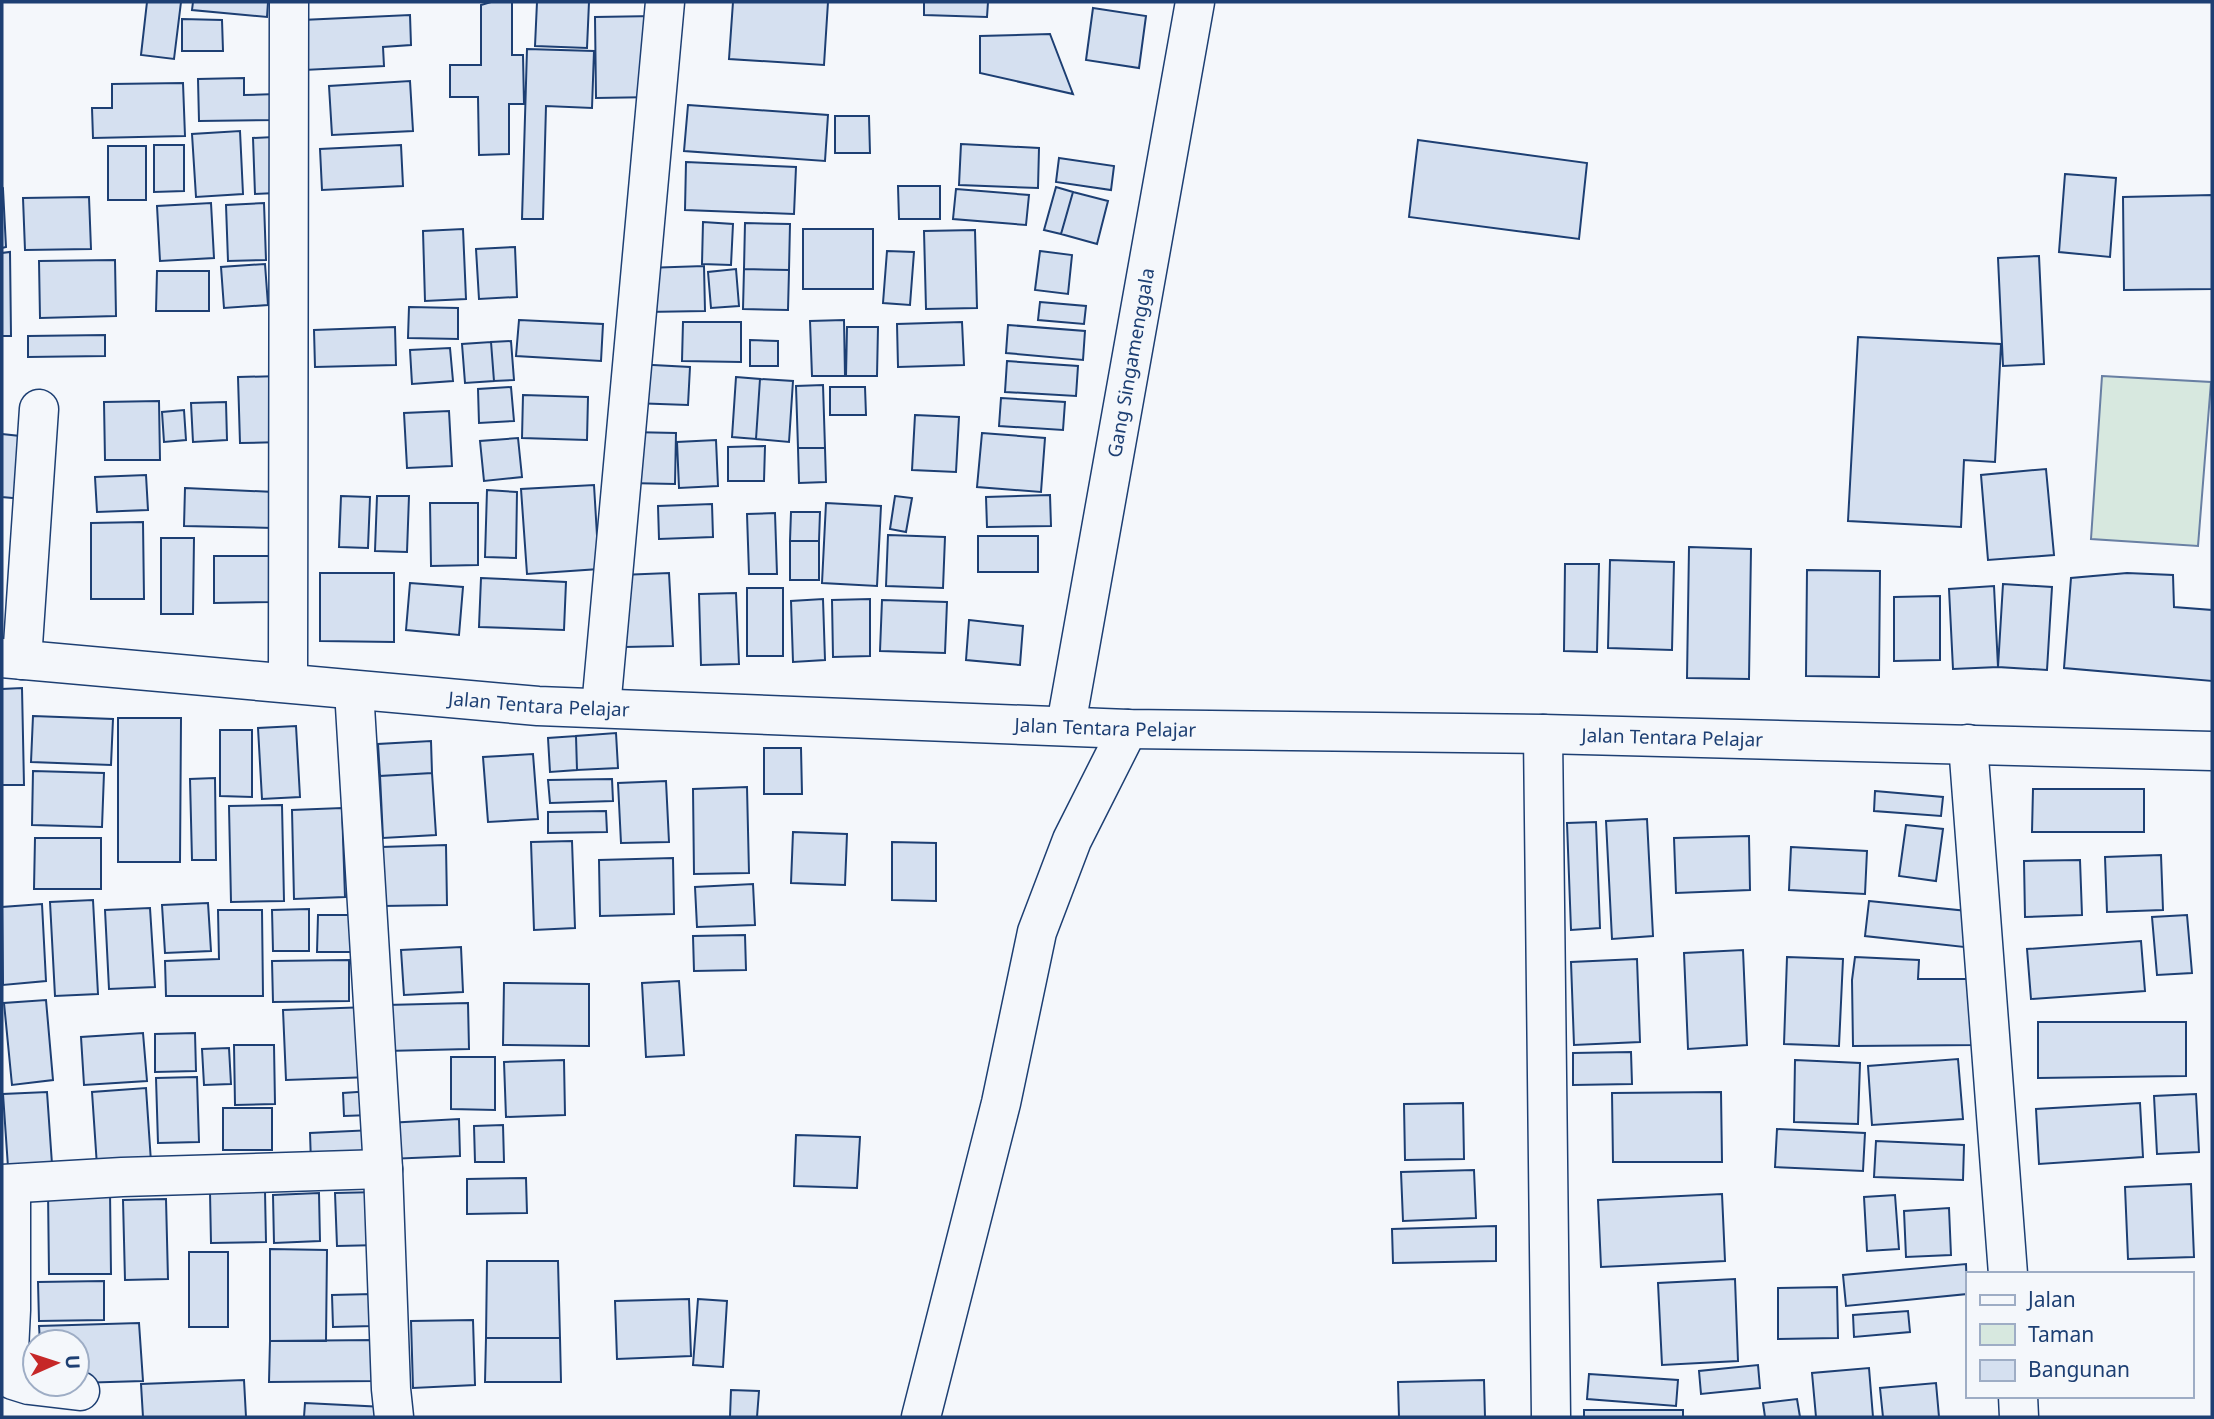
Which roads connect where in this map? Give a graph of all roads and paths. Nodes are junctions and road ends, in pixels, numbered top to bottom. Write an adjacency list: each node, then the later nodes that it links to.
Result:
1 (289, 2): 6 (street)
2 (665, 2): 8 (street)
3 (1195, 2): 9 (street, Gang Singamenggala)
4 (39, 409): 5 (street)
5 (12, 659): 6 (street, Jalan Tentara Pelajar)
6 (288, 682): 7 (street, Jalan Tentara Pelajar)
7 (354, 690): 8 (street, Jalan Tentara Pelajar); 14 (street)
8 (601, 708): 9 (street, Jalan Tentara Pelajar)
9 (1066, 725): 10 (street, Jalan Tentara Pelajar)
10 (1128, 729): 11 (street, Jalan Tentara Pelajar); 20 (street)
11 (1543, 734): 12 (street, Jalan Tentara Pelajar); 21 (street)
12 (1968, 744): 13 (street, Jalan Tentara Pelajar); 16 (street)
13 (2212, 751)
14 (383, 1169): 15 (street); 19 (street)
15 (6, 1184): 17 (street)
16 (2008, 1272)
17 (21, 1382)
18 (2018, 1398): 22 (street)
19 (394, 1417)
20 (921, 1417)
21 (1551, 1417)
22 (2019, 1417)

